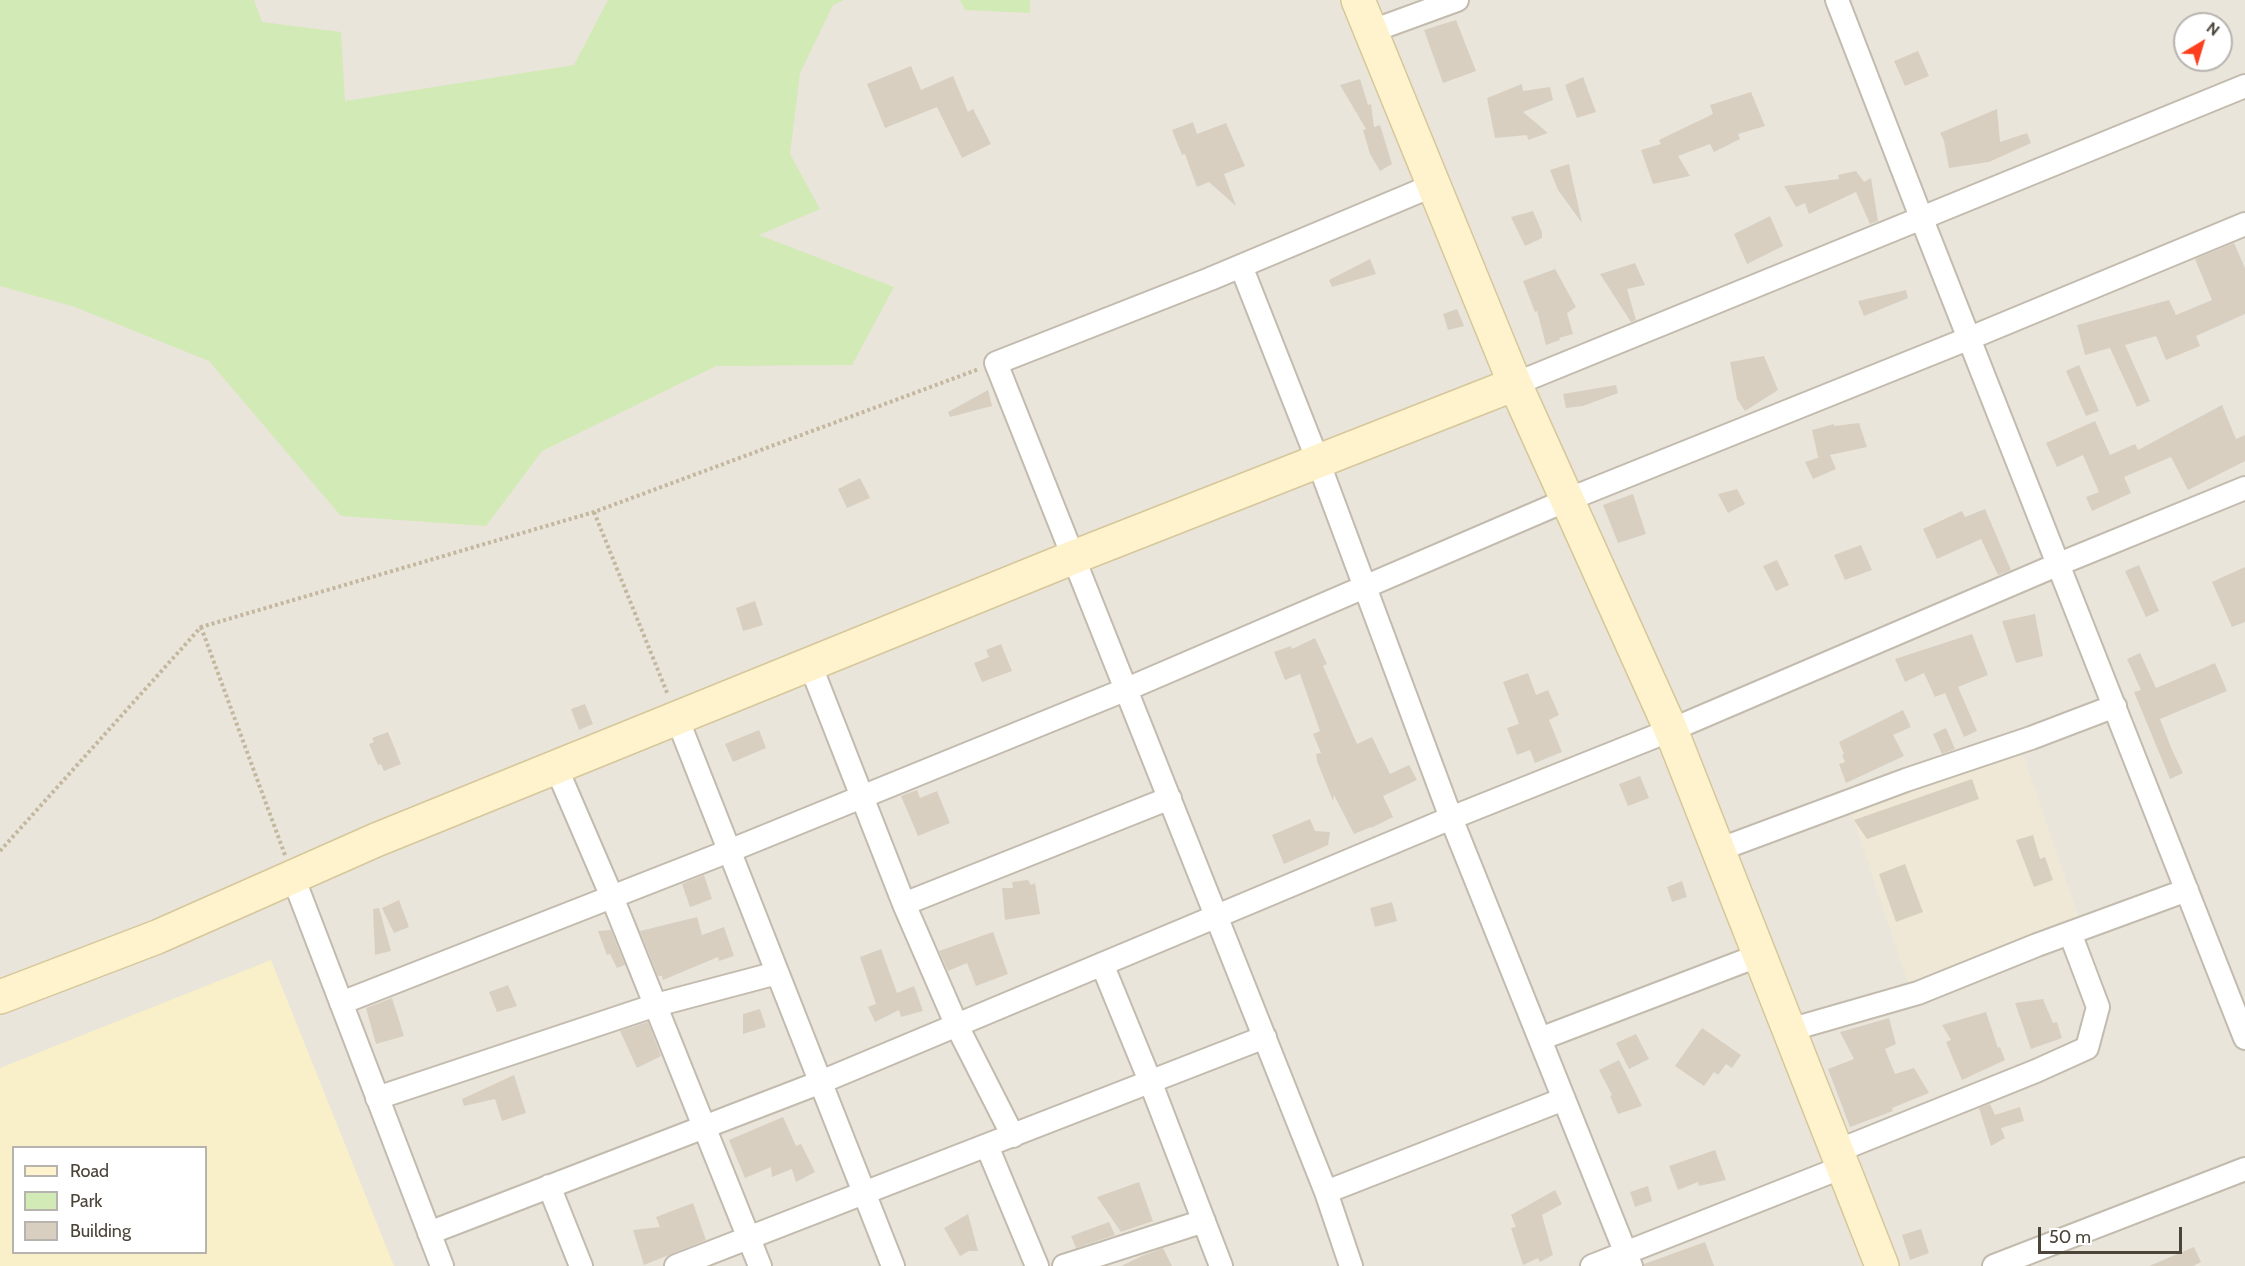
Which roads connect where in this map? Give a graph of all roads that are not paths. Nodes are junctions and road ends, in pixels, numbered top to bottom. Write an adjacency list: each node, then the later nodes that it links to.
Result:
1 (1358, 0): 4 (street)
2 (1457, 0): 4 (street)
3 (1838, 0): 7 (street)
4 (1372, 31): 6 (street)
5 (2245, 86): 7 (street)
6 (1434, 185): 9 (street); 11 (street)
7 (1921, 217): 10 (street); 11 (street)
8 (2245, 224): 10 (street)
9 (1240, 266): 12 (street); 15 (street)
10 (1970, 338): 14 (street); 16 (street)
11 (1515, 384): 12 (street); 14 (street)
12 (1318, 461): 15 (street); 17 (street)
13 (2245, 488): 16 (street)
14 (1567, 500): 17 (street); 22 (street)
15 (1074, 557): 18 (street); 19 (street)
16 (2059, 564): 20 (street); 22 (street)
17 (1365, 588): 19 (street); 26 (street)
18 (810, 664): 21 (street); 24 (street)
19 (1127, 689): 24 (street); 25 (street)
20 (2115, 706): 27 (street); 30 (street)
21 (677, 718): 23 (street); 28 (street)
22 (1671, 730): 26 (street); 27 (street)
23 (556, 767): 29 (street); 31 (street)
24 (862, 796): 28 (street); 32 (street)
25 (1170, 798): 32 (street); 33 (street)
26 (1451, 818): 33 (street); 45 (street)
27 (1718, 850): 35 (street)
28 (729, 851): 31 (street); 37 (street)
29 (293, 878): 38 (street); 39 (street)
30 (2187, 890): 34 (street); 44 (street)
31 (612, 897): 39 (street); 40 (street)
32 (904, 904): 41 (street)
33 (1217, 915): 36 (street); 43 (street)
34 (2070, 933): 42 (street); 53 (street)
35 (1760, 956): 42 (street); 45 (street)
36 (1102, 964): 41 (street); 46 (street)
37 (777, 973): 40 (street); 47 (street)
38 (0, 997)
39 (341, 1003): 48 (street)
40 (656, 1005): 48 (street); 50 (street)
41 (957, 1026): 47 (street); 51 (street)
42 (1789, 1030): 53 (street)
43 (1265, 1037): 46 (street); 56 (street)
44 (2245, 1038)
45 (1540, 1039): 49 (street)
46 (1150, 1081): 51 (street); 58 (street)
47 (821, 1082): 50 (street); 57 (street)
48 (377, 1098): 59 (street)
49 (1564, 1099): 56 (street); 61 (street)
50 (705, 1127): 55 (street); 60 (street)
51 (1012, 1136): 52 (street)
52 (987, 1146): 57 (street); 67 (street)
53 (1840, 1159): 61 (street); 72 (street)
54 (2245, 1168): 73 (street)
55 (549, 1186): 59 (street); 63 (street)
56 (1326, 1192): 70 (street)
57 (865, 1194): 60 (street); 66 (street)
58 (1204, 1221): 68 (street); 69 (street)
59 (429, 1233): 62 (street)
60 (750, 1239): 64 (street); 65 (street)
61 (1628, 1259): 71 (street)
62 (442, 1266)
63 (581, 1266)
64 (676, 1266)
65 (760, 1266)
66 (893, 1266)
67 (1037, 1266)
68 (1064, 1266)
69 (1221, 1266)
70 (1351, 1266)
71 (1592, 1266)
72 (1882, 1266)
73 (1995, 1266)

